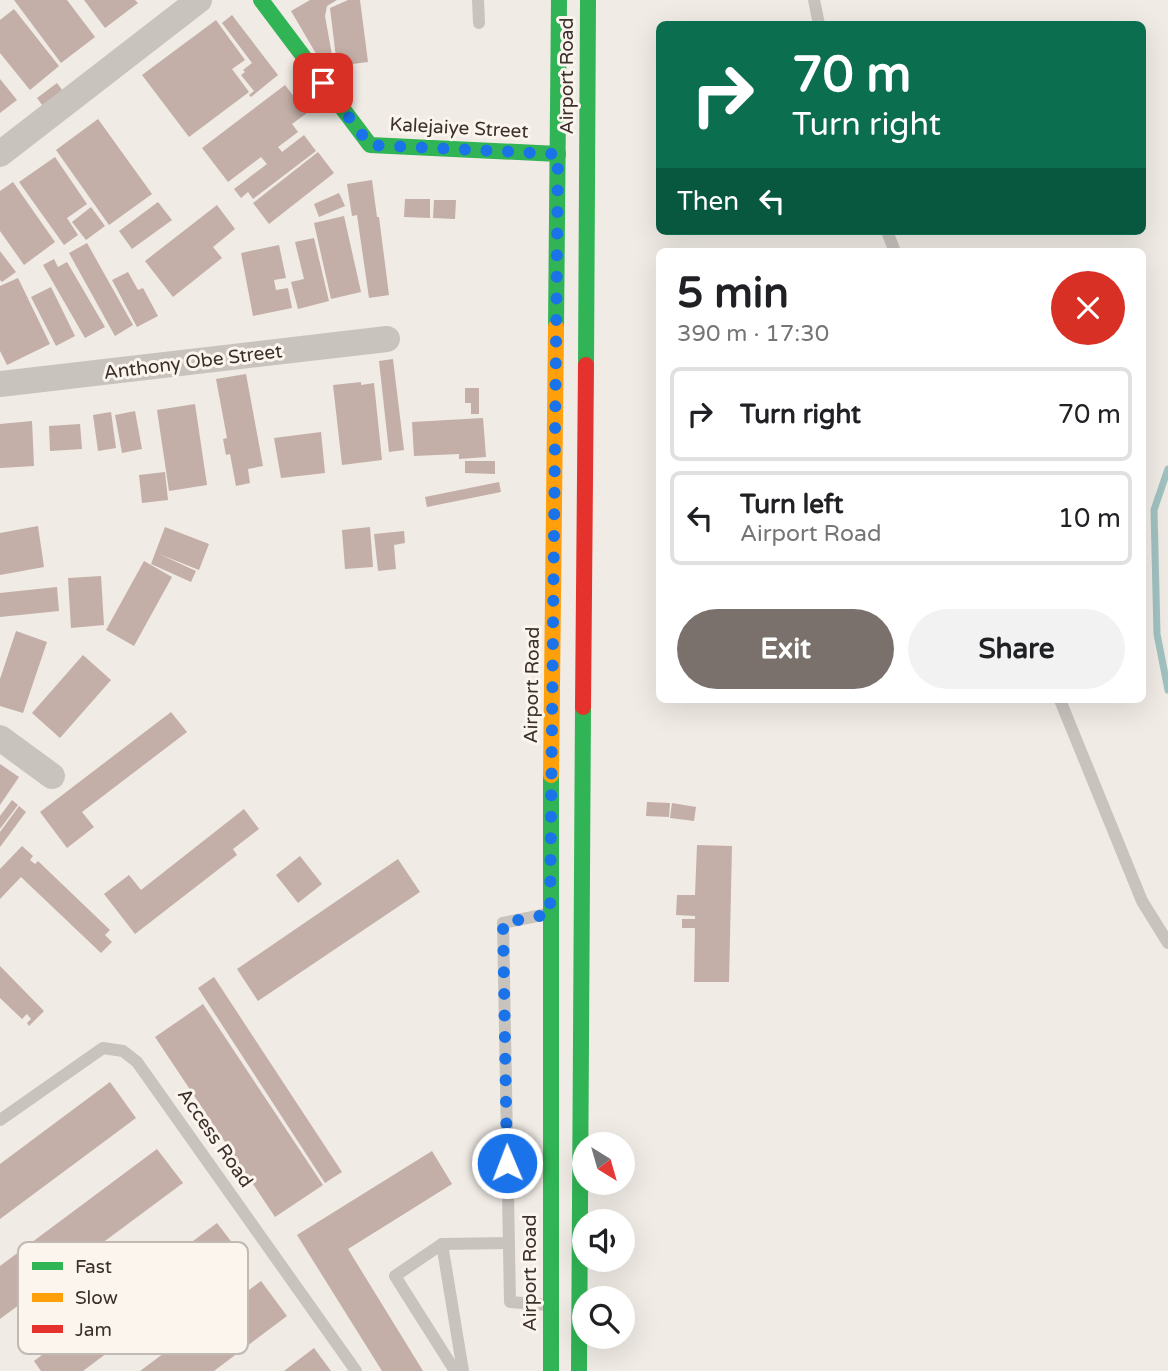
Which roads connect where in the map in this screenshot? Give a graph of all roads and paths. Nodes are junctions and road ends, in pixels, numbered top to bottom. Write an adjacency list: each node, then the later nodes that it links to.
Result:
1 (199, 0): 9 (street)
2 (261, 0): 10 (main road, Kalejaiye Street)
3 (478, 0): 8 (lane)
4 (559, 0): 10 (main road, Airport Road)
5 (588, 0): 26 (main road, Airport Road)
6 (814, 0): 7 (lane)
7 (818, 21)
8 (479, 23)
9 (0, 153)
10 (558, 154): 16 (main road, Airport Road)
11 (387, 339): 12 (street, Anthony Obe Street)
12 (0, 384)
13 (1061, 703): 17 (lane)
14 (0, 738): 15 (street)
15 (52, 776)
16 (550, 914): 19 (lane); 21 (main road, Airport Road)
17 (1168, 943)
18 (0, 1120): 22 (lane, Access Road)
19 (509, 1242): 20 (lane); 21 (lane)
20 (442, 1244): 23 (lane); 24 (lane)
21 (551, 1306): 25 (main road, Airport Road)
22 (356, 1371)
23 (455, 1371)
24 (463, 1371)
25 (551, 1371)
26 (579, 1371)

